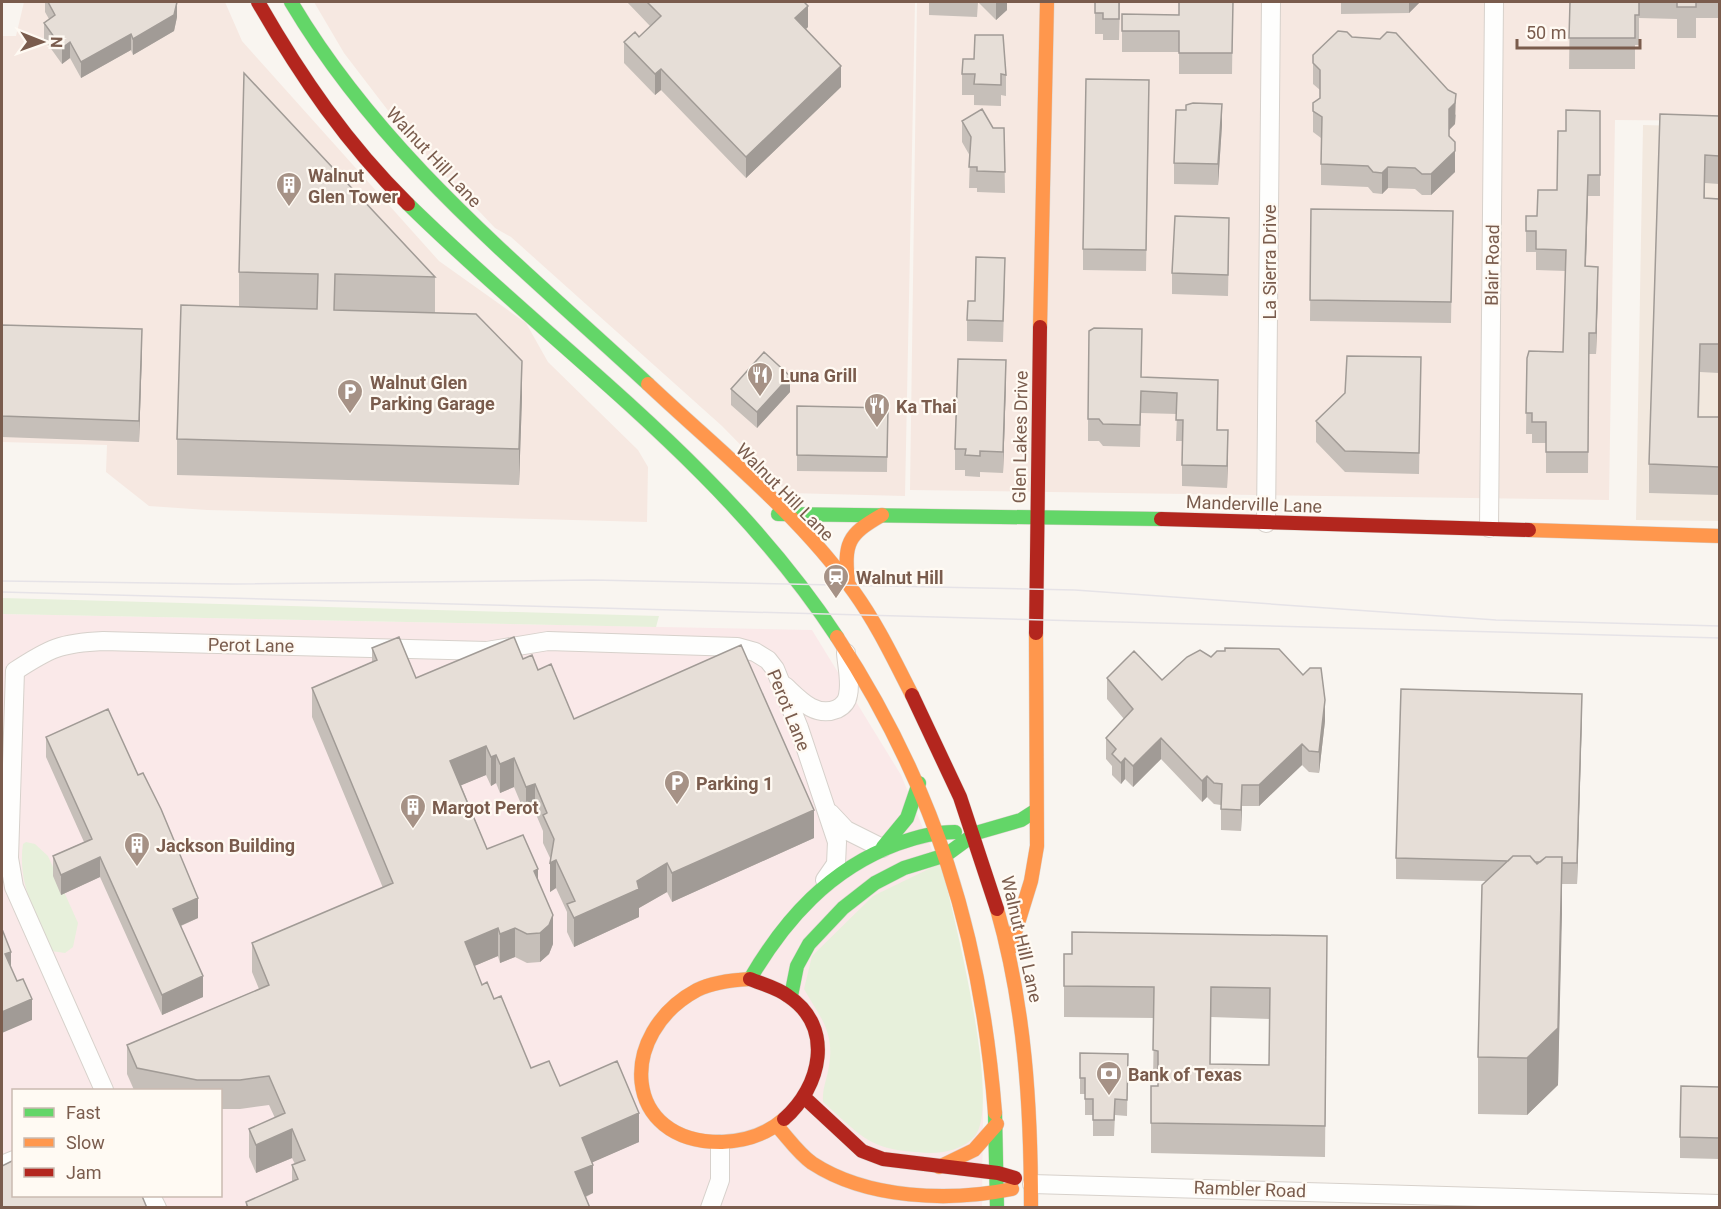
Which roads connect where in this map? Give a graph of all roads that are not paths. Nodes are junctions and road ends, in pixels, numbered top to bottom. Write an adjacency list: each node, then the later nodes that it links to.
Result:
1 (258, 2): 7 (main road)
2 (291, 2): 6 (main road, Walnut Hill Lane)
3 (1047, 2): 17 (main road, Glen Lakes Drive)
4 (1271, 2): 18 (street, La Sierra Drive)
5 (1494, 2): 19 (street, Blair Road)
6 (308, 31): 7 (main road); 8 (main road, Walnut Hill Lane)
7 (283, 46): 9 (main road)
8 (319, 48): 9 (main road); 10 (main road, Walnut Hill Lane)
9 (294, 63): 11 (main road)
10 (569, 310): 11 (main road); 15 (main road, Walnut Hill Lane)
11 (547, 331): 12 (main road)
12 (712, 482): 13 (main road); 22 (main road)
13 (744, 497)
14 (763, 510): 15 (main road, Manderville Lane)
15 (788, 515): 16 (main road, Manderville Lane); 21 (main road, Walnut Hill Lane)
16 (882, 515): 17 (main road, Manderville Lane); 21 (main road)
17 (1036, 516): 18 (main road, Manderville Lane); 27 (main road, Glen Lakes Drive)
18 (1266, 523): 19 (main road, Manderville Lane)
19 (1489, 528): 20 (main road, Manderville Lane)
20 (1719, 536)
21 (848, 583): 29 (main road, Walnut Hill Lane)
22 (846, 648): 24 (street); 25 (main road)
23 (8, 670): 24 (street, Perot Lane); 36 (street, Perot Lane)
24 (780, 682): 26 (street, Perot Lane)
25 (919, 783): 28 (main road); 30 (main road)
26 (827, 810): 30 (street); 32 (street, Perot Lane)
27 (1036, 818): 29 (main road); 33 (main road, Glen Lakes Drive)
28 (937, 831): 29 (main road); 30 (main road); 31 (main road)
29 (976, 833): 31 (main road); 33 (main road, Walnut Hill Lane)
30 (882, 848): 32 (main road)
31 (946, 855): 35 (main road); 38 (main road)
32 (823, 884): 34 (main road)
33 (1009, 952): 43 (main road, Walnut Hill Lane)
34 (750, 980): 35 (main road); 40 (main road)
35 (791, 996): 37 (main road)
36 (104, 1089)
37 (806, 1099): 39 (main road); 41 (main road, Rambler Road)
38 (997, 1124): 41 (main road); 42 (main road)
39 (777, 1126): 40 (main road); 44 (main road, Rambler Road)
40 (720, 1144): 46 (street)
41 (939, 1167): 42 (main road, Rambler Road)
42 (998, 1173): 43 (main road, Rambler Road); 44 (main road)
43 (1032, 1184): 44 (main road, Rambler Road); 45 (street, Rambler Road); 48 (main road, Walnut Hill Lane)
44 (998, 1193): 47 (main road)
45 (1719, 1204)
46 (710, 1208)
47 (997, 1208)
48 (1031, 1208)

